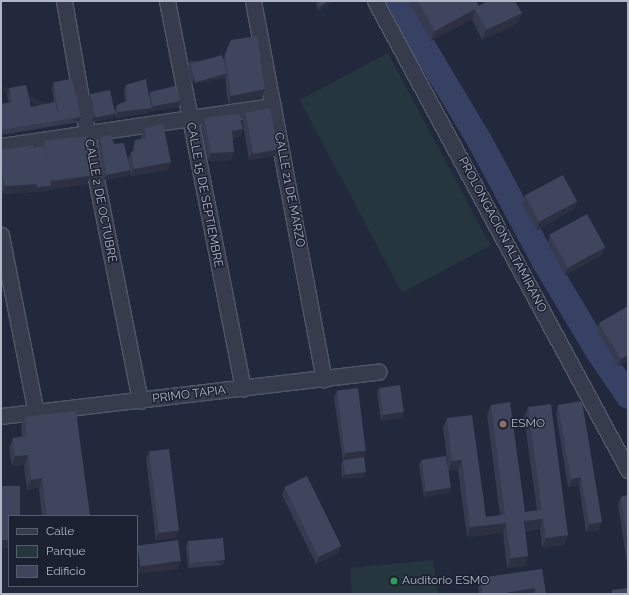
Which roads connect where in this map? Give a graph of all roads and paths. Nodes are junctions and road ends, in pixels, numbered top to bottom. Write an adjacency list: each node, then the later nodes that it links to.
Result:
1 (64, 1): 7 (street, CALLE 2 DE OCTUBRE)
2 (167, 1): 6 (street, CALLE 15 DE SEPTIEMBRE)
3 (253, 1): 5 (street, CALLE 21 DE MARZO)
4 (375, 1): 16 (street, PROLONGACIÓN ALTAMIRANO)
5 (273, 106): 6 (street); 11 (street, CALLE 21 DE MARZO)
6 (190, 119): 7 (street); 12 (street, CALLE 15 DE SEPTIEMBRE)
7 (87, 133): 8 (street); 13 (street, CALLE 2 DE OCTUBRE)
8 (1, 146)
9 (1, 235): 14 (street)
10 (378, 372): 11 (street, PRIMO TAPIA)
11 (324, 378): 12 (street, PRIMO TAPIA)
12 (243, 389): 13 (street, PRIMO TAPIA)
13 (140, 401): 14 (street, PRIMO TAPIA)
14 (36, 413): 15 (street, PRIMO TAPIA)
15 (1, 416)
16 (628, 470)

